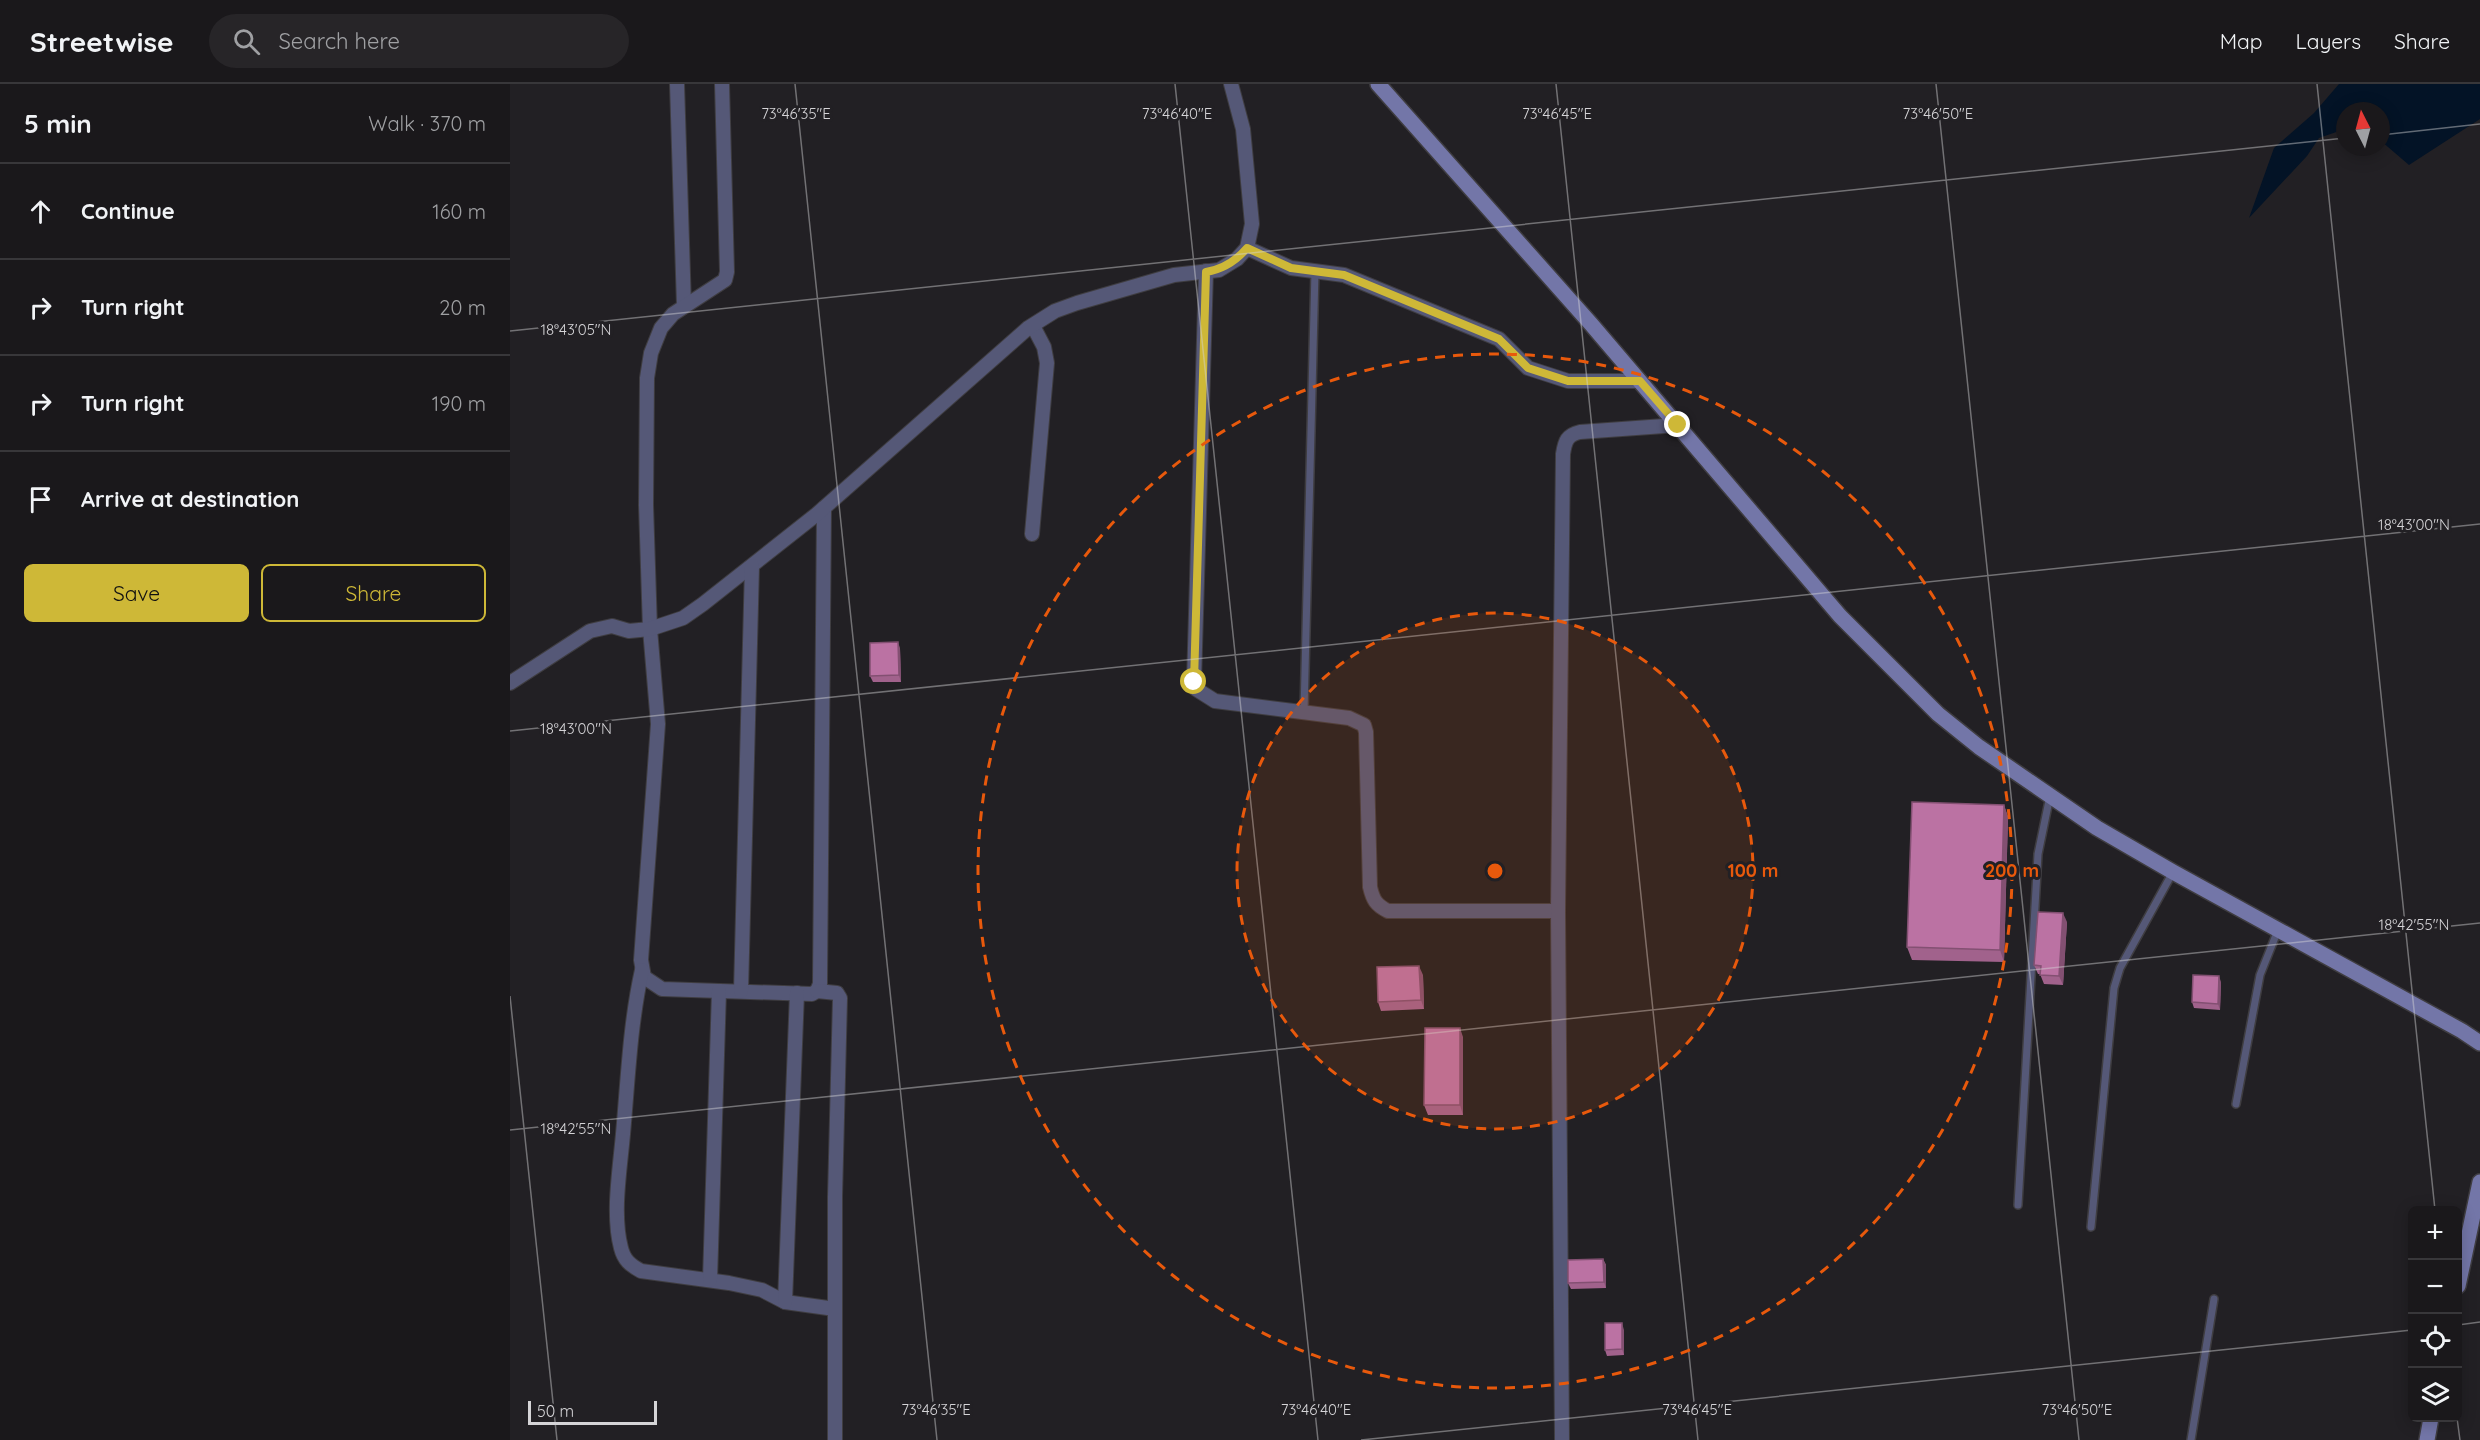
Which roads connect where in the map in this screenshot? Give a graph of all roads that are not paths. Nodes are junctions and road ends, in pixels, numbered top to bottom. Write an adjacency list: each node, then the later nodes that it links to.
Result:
1 (677, 84): 8 (street)
2 (722, 84): 8 (street)
3 (1231, 84): 5 (street)
4 (1378, 84): 10 (street)
5 (1247, 248): 6 (street); 7 (street)
6 (1315, 271): 10 (street); 17 (lane)
7 (1206, 272): 9 (street); 17 (street)
8 (684, 306): 15 (street)
9 (1033, 326): 12 (street); 13 (street)
10 (1640, 381): 11 (street)
11 (1678, 425): 18 (street); 20 (street)
12 (824, 508): 14 (street); 25 (street)
13 (1032, 534)
14 (752, 566): 15 (street); 24 (street)
15 (650, 629): 16 (street); 22 (street)
16 (510, 683)
17 (1304, 712): 20 (street)
18 (2050, 796): 19 (street); 30 (lane)
19 (2173, 872): 21 (street); 31 (lane)
20 (1558, 910): 39 (street)
21 (2278, 930): 27 (street); 28 (lane)
22 (642, 970): 23 (street); 33 (street)
23 (719, 991): 24 (street); 33 (street)
24 (741, 991): 26 (street)
25 (817, 991): 26 (street); 36 (street)
26 (797, 993): 35 (street)
27 (2480, 1043)
28 (2236, 1104)
29 (2480, 1182): 32 (street)
30 (2018, 1205)
31 (2091, 1227)
32 (2462, 1263)
33 (710, 1280): 35 (street)
34 (2214, 1299): 40 (lane)
35 (785, 1302): 36 (street)
36 (835, 1309): 38 (street)
37 (2430, 1422): 41 (street)
38 (835, 1440)
39 (1562, 1440)
40 (2191, 1440)
41 (2427, 1440)

